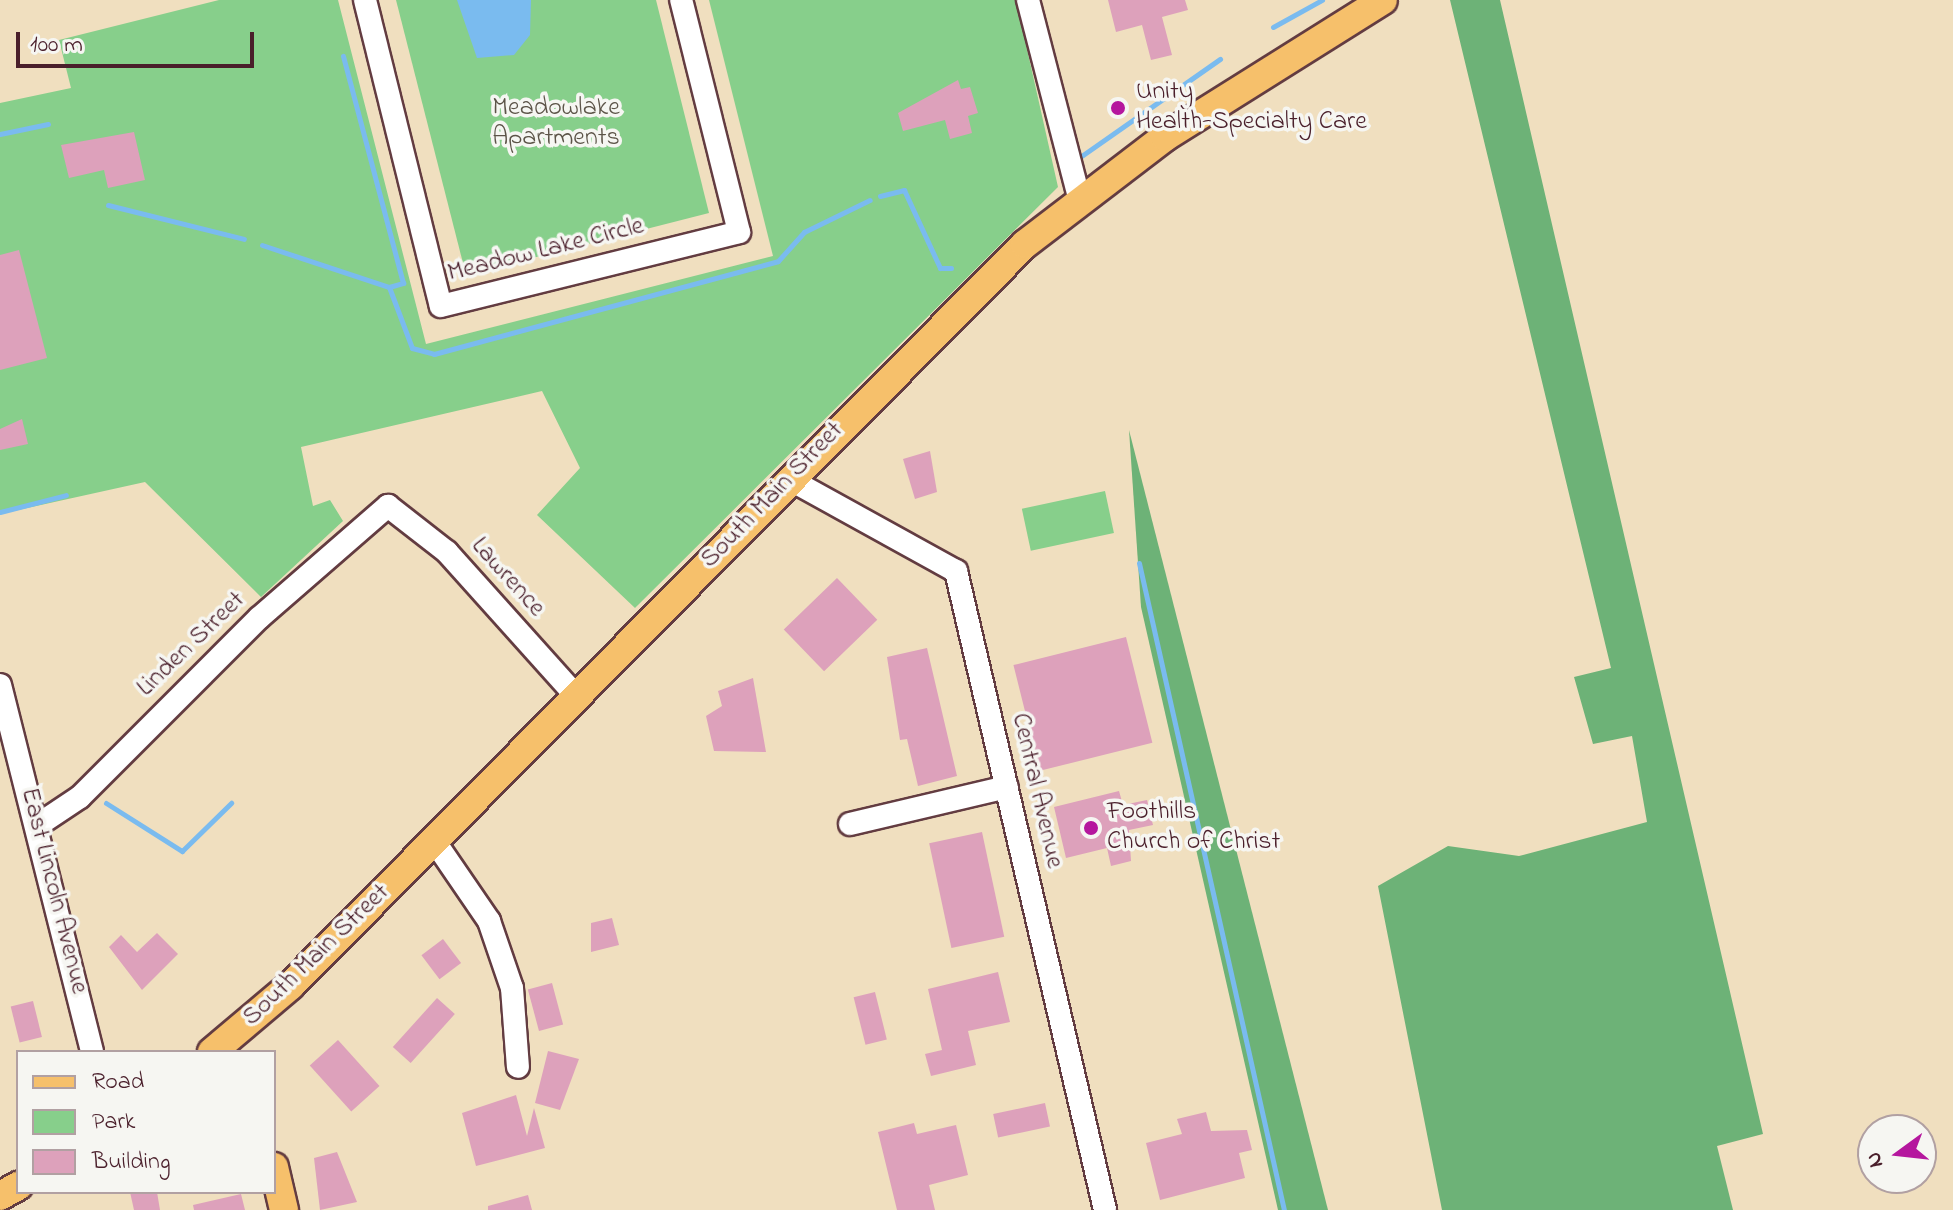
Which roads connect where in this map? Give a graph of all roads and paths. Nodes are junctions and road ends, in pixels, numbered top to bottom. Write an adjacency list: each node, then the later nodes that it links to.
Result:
1 (365, 0): 2 (street, Meadow Lake Circle)
2 (682, 0)
3 (1028, 0): 5 (street)
4 (1383, 0): 5 (main road, South Main Street)
5 (1080, 201): 6 (main road, South Main Street)
6 (789, 479): 9 (main road, South Main Street); 11 (street, Central Avenue)
7 (388, 506): 9 (street, Lawrence); 13 (street, Linden Street)
8 (0, 685): 10 (street, East Lincoln Avenue)
9 (576, 696): 14 (main road, South Main Street)
10 (6, 734): 13 (street, East Lincoln Avenue)
11 (1007, 787): 12 (street); 21 (street, Central Avenue)
12 (850, 824)
13 (38, 825): 16 (street, East Lincoln Avenue)
14 (435, 842): 15 (main road, South Main Street); 18 (street)
15 (246, 1040): 17 (main road, South Main Street)
16 (92, 1050)
17 (218, 1050)
18 (518, 1067)
19 (276, 1176): 20 (main road)
20 (284, 1210)
21 (1105, 1210)

